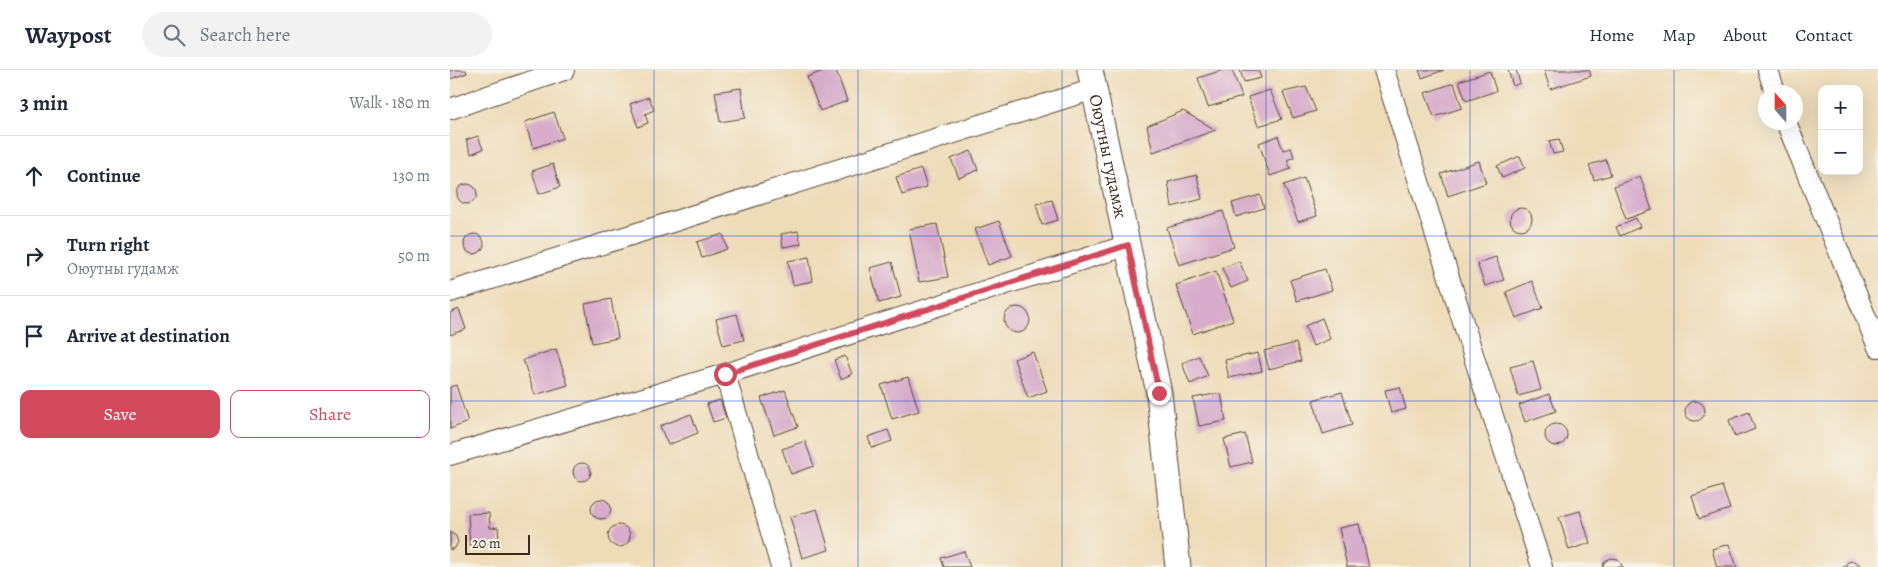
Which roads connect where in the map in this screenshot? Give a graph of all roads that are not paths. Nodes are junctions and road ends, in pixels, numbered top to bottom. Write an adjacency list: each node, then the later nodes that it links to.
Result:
1 (564, 70): 6 (street)
2 (1384, 70): 15 (street)
3 (1768, 70): 5 (street)
4 (1092, 79): 8 (street, Оюутны гудамж); 9 (street)
5 (1773, 85)
6 (450, 109)
7 (1789, 130): 10 (street)
8 (1128, 245): 11 (street); 14 (street, Оюутны гудамж)
9 (450, 292)
10 (1878, 347)
11 (725, 374): 12 (street); 13 (street)
12 (450, 455)
13 (781, 567)
14 (1178, 567)
15 (1542, 567)

